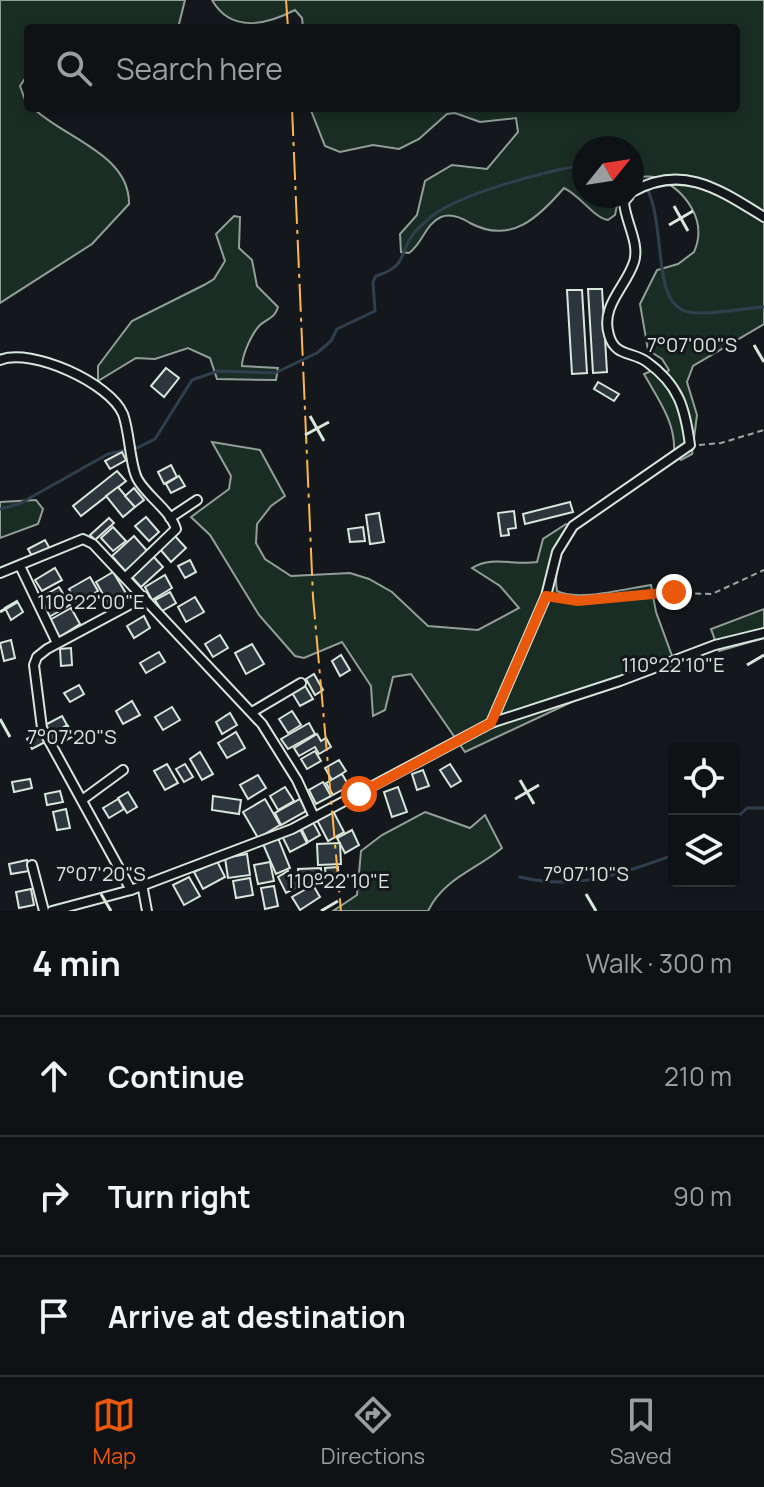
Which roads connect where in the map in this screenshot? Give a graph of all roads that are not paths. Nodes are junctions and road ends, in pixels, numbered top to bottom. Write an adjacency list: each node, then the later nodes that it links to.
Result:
1 (644, 186): 3 (street)
2 (624, 208): 15 (street)
3 (764, 217)
4 (0, 360): 6 (street)
5 (197, 500): 6 (street)
6 (170, 518): 9 (street)
7 (20, 566): 8 (street); 9 (street); 12 (street)
8 (0, 573)
9 (125, 578): 10 (street)
10 (144, 597): 12 (street); 14 (street)
11 (764, 633): 15 (street)
12 (57, 643): 17 (street)
13 (301, 683): 14 (street)
14 (252, 712): 18 (street)
15 (491, 723): 18 (street)
16 (123, 770): 17 (street)
17 (82, 800): 21 (street)
18 (314, 817): 20 (street)
19 (32, 865): 23 (street)
20 (142, 884): 21 (street); 25 (street)
21 (131, 890): 22 (street)
22 (71, 909): 24 (street)
23 (44, 911)
24 (52, 911)
25 (147, 911)

